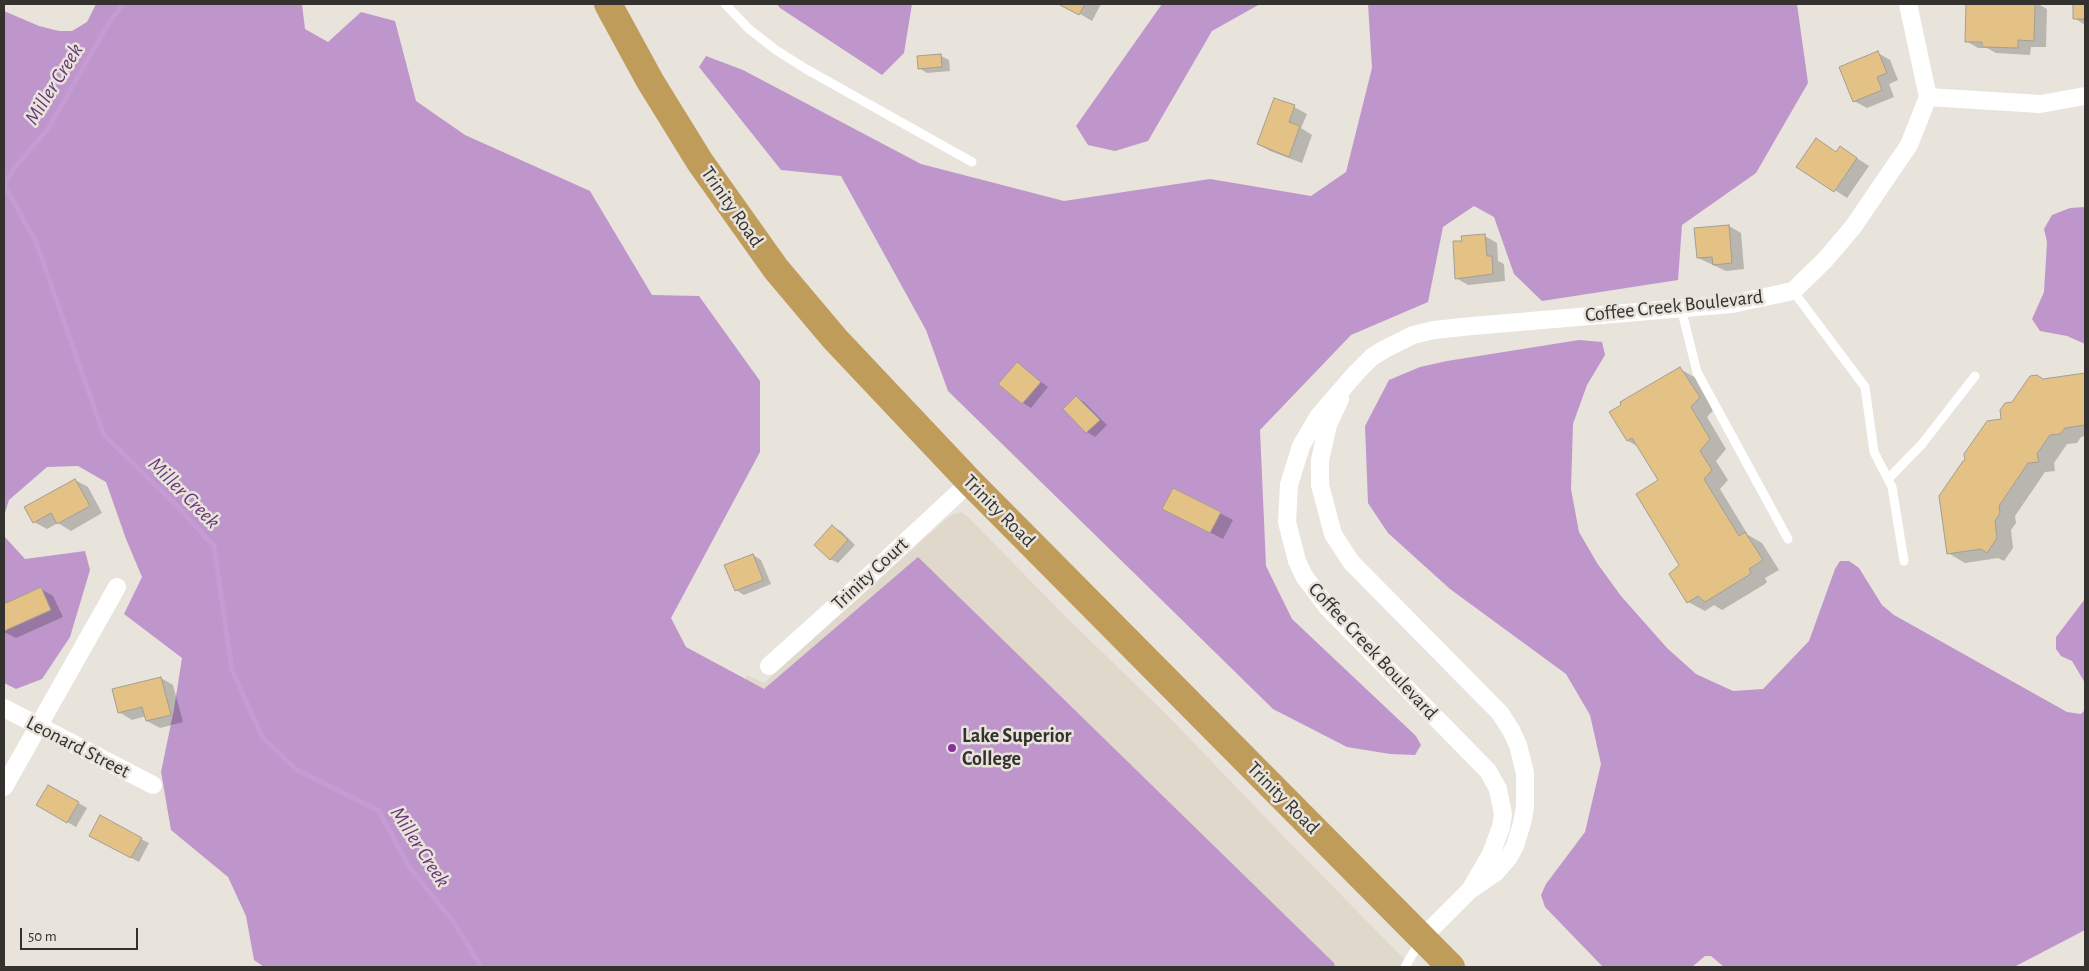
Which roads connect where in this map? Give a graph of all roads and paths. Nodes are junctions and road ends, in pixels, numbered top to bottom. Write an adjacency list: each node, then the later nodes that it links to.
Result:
1 (608, 4): 12 (highway, Trinity Road)
2 (725, 4): 6 (lane)
3 (1908, 4): 5 (street)
4 (2085, 96): 5 (street)
5 (1928, 97): 7 (street)
6 (972, 162)
7 (1793, 291): 8 (street, Coffee Creek Boulevard); 11 (lane)
8 (1681, 308): 9 (street, Coffee Creek Boulevard); 13 (lane)
9 (1354, 375): 21 (street, Coffee Creek Boulevard); 21 (street, Coffee Creek Boulevard)
10 (1975, 376): 11 (lane)
11 (1888, 479): 14 (lane)
12 (970, 482): 16 (street, Trinity Court); 22 (highway, Trinity Road)
13 (1788, 539)
14 (1904, 561)
15 (117, 587): 18 (street)
16 (770, 666)
17 (4, 708): 18 (street, Leonard Street)
18 (37, 726): 19 (street, Leonard Street); 20 (street)
19 (153, 785)
20 (4, 787)
21 (1470, 890): 22 (street, Coffee Creek Boulevard)
22 (1422, 938): 23 (lane); 24 (highway, Trinity Road)
23 (1405, 967)
24 (1451, 967)

